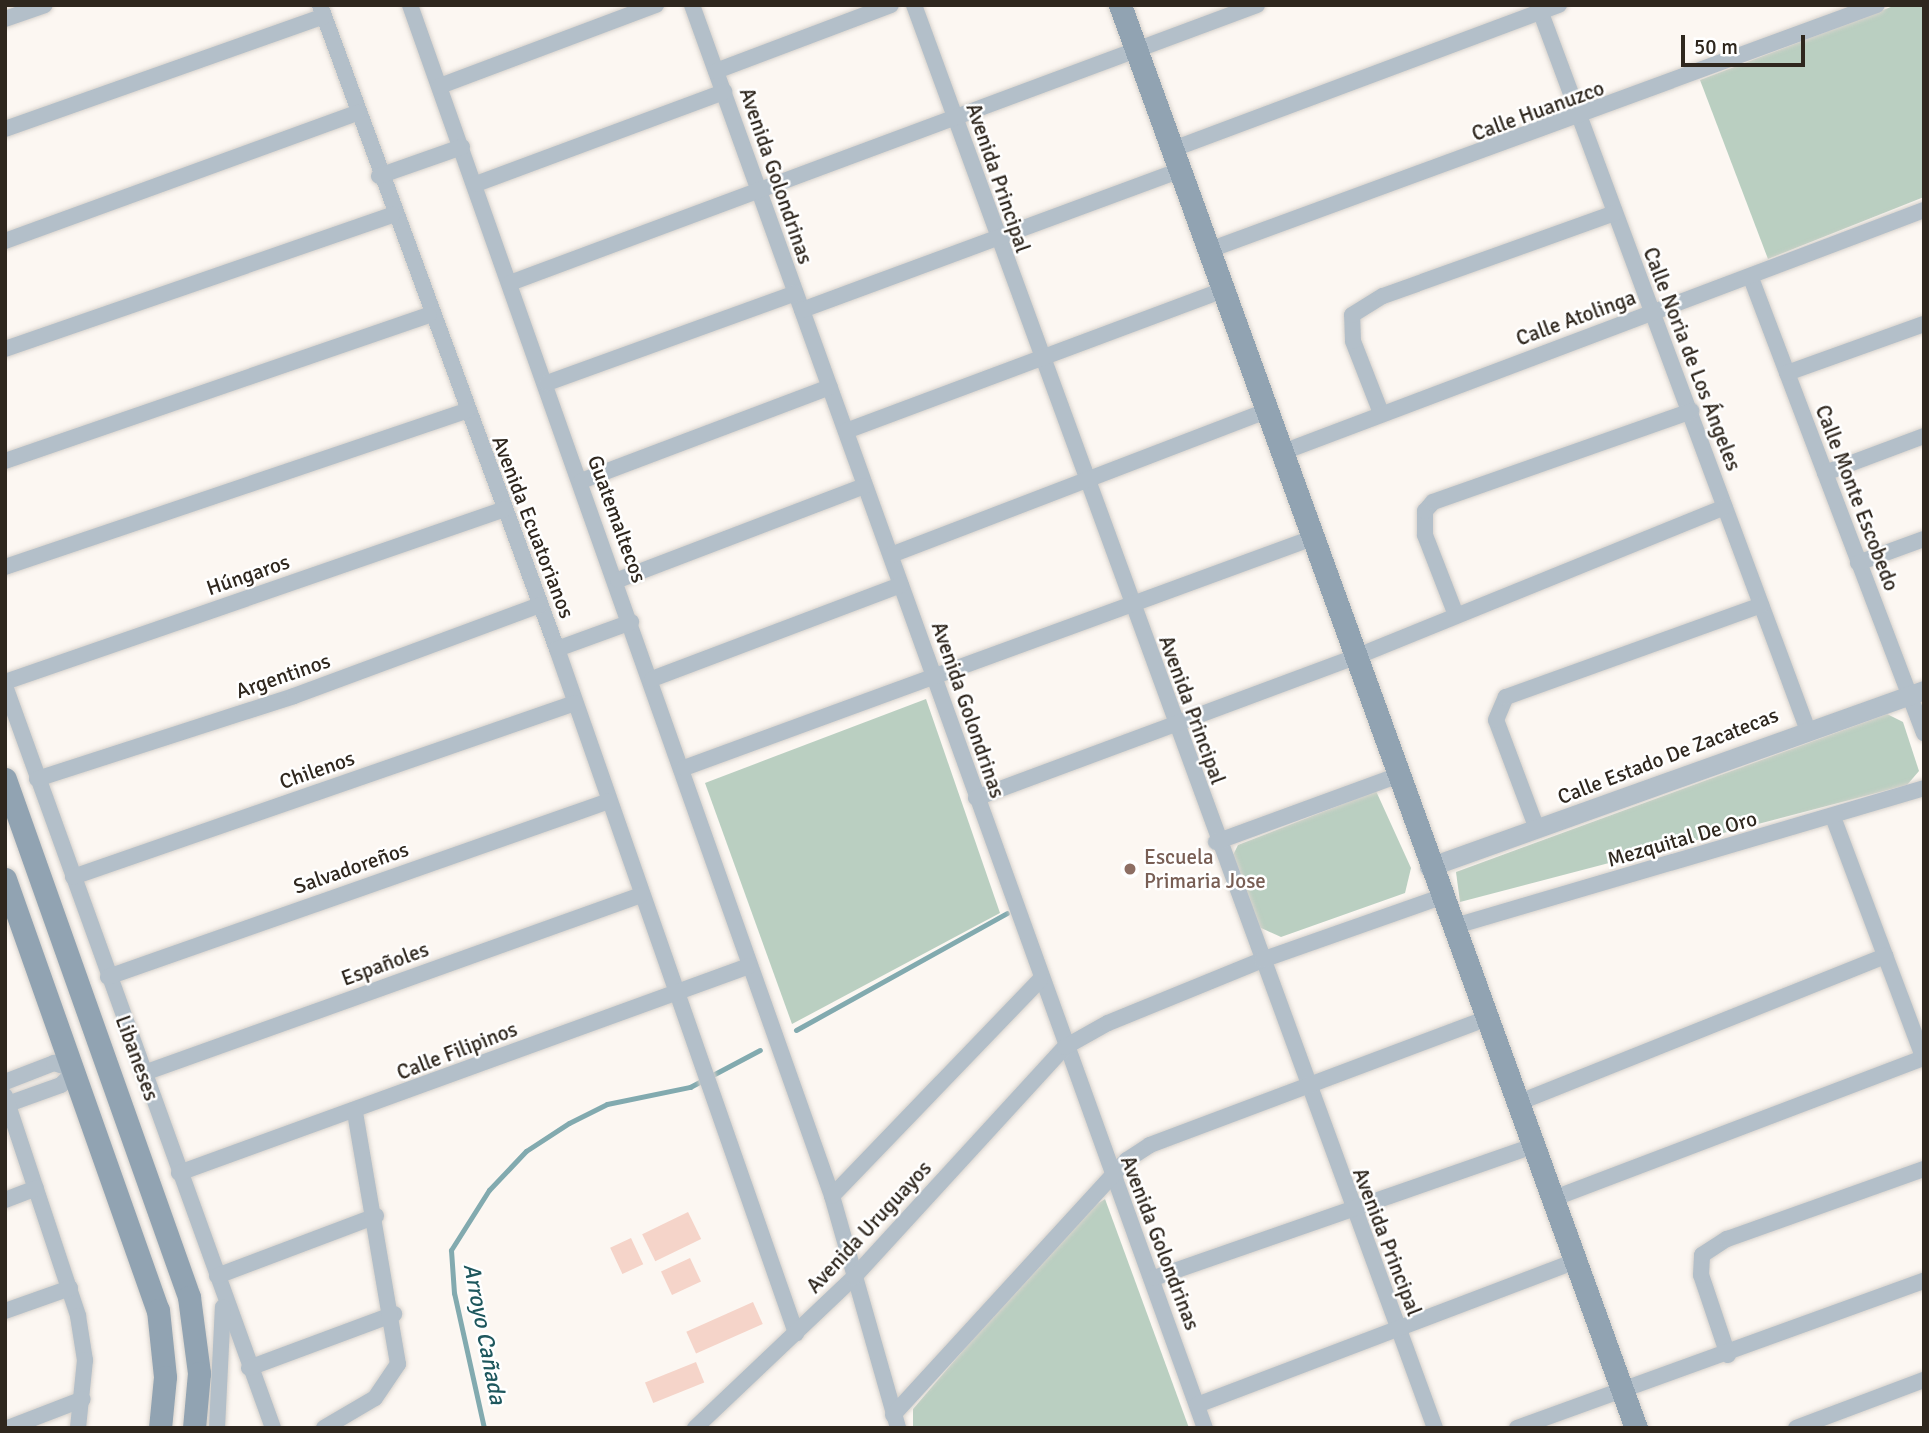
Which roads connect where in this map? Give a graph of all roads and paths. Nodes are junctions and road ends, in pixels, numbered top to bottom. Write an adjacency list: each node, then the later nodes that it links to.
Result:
1 (45, 5): 14 (street)
2 (410, 5): 17 (street, Guatemaltecos)
3 (656, 5): 17 (street)
4 (692, 5): 16 (street, Avenida Golondrinas)
5 (891, 5): 16 (street)
6 (914, 5): 20 (street, Avenida Principal)
7 (1120, 5): 15 (main road)
8 (1257, 5): 12 (street)
9 (1559, 5): 11 (street)
10 (1877, 5): 21 (street, Calle Huanuzco)
11 (1539, 8): 21 (street, Calle Noria de Los Ángeles); 24 (street)
12 (1238, 9): 15 (street)
13 (322, 10): 19 (street, Avenida Ecuatorianos); 22 (street)
14 (5, 19)
15 (1138, 52): 20 (street); 24 (main road)
16 (716, 71): 18 (street, Avenida Golondrinas)
17 (440, 86): 23 (street, Guatemaltecos)
18 (724, 92): 26 (street); 27 (street, Avenida Golondrinas)
19 (357, 113): 25 (street, Avenida Ecuatorianos); 32 (street)
20 (956, 118): 27 (street); 31 (street, Avenida Principal)
21 (1581, 118): 29 (street, Calle Noria de Los Ángeles); 33 (street, Calle Huanuzco)
22 (5, 129)
23 (462, 147): 25 (street); 26 (street, Guatemaltecos)
24 (1180, 158): 31 (street); 33 (main road)
25 (379, 176): 30 (street, Avenida Ecuatorianos)
26 (476, 184): 35 (street, Guatemaltecos)
27 (757, 191): 35 (street); 37 (street, Avenida Golondrinas)
28 (1924, 210): 34 (street, Calle Atolinga)
29 (1615, 213): 39 (street, Calle Noria de Los Ángeles); 50 (street)
30 (393, 215): 40 (street, Avenida Ecuatorianos); 42 (street)
31 (996, 237): 38 (street); 43 (street, Avenida Principal)
32 (5, 242)
33 (1212, 249): 36 (main road)
34 (1751, 278): 39 (street, Calle Atolinga); 44 (street, Calle Monte Escobedo)
35 (510, 283): 45 (street, Guatemaltecos)
36 (1226, 289): 43 (street); 47 (main road)
37 (795, 293): 38 (street, Avenida Golondrinas); 45 (street)
38 (802, 310): 46 (street, Avenida Golondrinas)
39 (1651, 313): 49 (street, Calle Noria de Los Ángeles); 50 (street, Calle Atolinga)
40 (429, 315): 48 (street, Avenida Ecuatorianos); 54 (street)
41 (1924, 324): 44 (street)
42 (5, 349)
43 (1039, 357): 51 (street); 56 (street, Avenida Principal)
44 (1787, 373): 55 (street, Calle Monte Escobedo)
45 (547, 383): 57 (street, Guatemaltecos)
46 (830, 387): 51 (street, Avenida Golondrinas); 57 (street)
47 (1269, 410): 53 (main road); 56 (street)
48 (467, 411): 60 (street, Avenida Ecuatorianos); 65 (street)
49 (1691, 411): 59 (street, Calle Noria de Los Ángeles); 71 (street)
50 (1381, 412): 53 (street, Calle Atolinga)
51 (846, 431): 58 (street, Avenida Golondrinas)
52 (1924, 436): 55 (street)
53 (1283, 452): 61 (main road)
54 (5, 461)
55 (1825, 473): 64 (street, Calle Monte Escobedo)
56 (1084, 478): 63 (street); 70 (street, Avenida Principal)
57 (581, 481): 66 (street, Guatemaltecos)
58 (864, 486): 63 (street, Avenida Golondrinas); 66 (street)
59 (1725, 507): 68 (street, Calle Noria de Los Ángeles); 71 (street)
60 (505, 509): 69 (street, Avenida Ecuatorianos); 77 (street, Húngaros)
61 (1313, 538): 70 (street); 74 (main road)
62 (1924, 539): 64 (street)
63 (891, 555): 67 (street, Avenida Golondrinas)
64 (1858, 563): 78 (street, Calle Monte Escobedo)
65 (5, 566)
66 (618, 580): 72 (street, Guatemaltecos)
67 (901, 585): 75 (street, Avenida Golondrinas); 76 (street)
68 (1760, 605): 81 (street, Calle Noria de Los Ángeles); 91 (street)
69 (540, 606): 73 (street, Avenida Ecuatorianos); 86 (street, Argentinos)
70 (1131, 606): 75 (street); 80 (street, Avenida Principal)
71 (1456, 615): 74 (street)
72 (631, 622): 73 (street); 76 (street, Guatemaltecos)
73 (557, 649): 79 (street, Avenida Ecuatorianos)
74 (1353, 658): 80 (street); 84 (main road)
75 (935, 677): 83 (street); 88 (street, Avenida Golondrinas)
76 (652, 680): 83 (street, Guatemaltecos)
77 (5, 684): 86 (street, Libaneses)
78 (1917, 692): 81 (street, Calle Estado De Zacatecas); 82 (street, Calle Monte Escobedo)
79 (575, 703): 89 (street, Avenida Ecuatorianos); 94 (street, Chilenos)
80 (1178, 725): 88 (street); 92 (street, Avenida Principal)
81 (1807, 728): 91 (street, Calle Estado De Zacatecas)
82 (1924, 733)
83 (684, 768): 101 (street, Guatemaltecos)
84 (1396, 776): 92 (street); 93 (main road)
85 (5, 779): 103 (main road, Libaneses)
86 (37, 779): 94 (street, Libaneses)
87 (1924, 788): 90 (street, Mezquital De Oro)
88 (976, 798): 104 (street, Avenida Golondrinas)
89 (609, 802): 96 (street, Avenida Ecuatorianos); 102 (street, Salvadoreños)
90 (1833, 817): 98 (street, Mezquital De Oro); 99 (street)
91 (1538, 829): 93 (street, Calle Estado De Zacatecas)
92 (1216, 842): 100 (street, Avenida Principal)
93 (1429, 867): 97 (main road)
94 (73, 877): 102 (street, Libaneses)
95 (5, 879): 109 (main road)
96 (641, 895): 105 (street, Avenida Ecuatorianos); 110 (street, Españoles)
97 (1441, 897): 98 (main road); 100 (street)
98 (1452, 927): 106 (main road)
99 (1885, 956): 108 (street); 114 (street)
100 (1262, 960): 107 (street); 112 (street, Avenida Principal)
101 (749, 966): 105 (street, Calle Filipinos); 122 (street, Guatemaltecos)
102 (108, 977): 110 (street, Libaneses)
103 (77, 978): 109 (main road); 117 (main road, Libaneses)
104 (1040, 980): 107 (street, Avenida Golondrinas); 122 (street)
105 (678, 992): 115 (street, Calle Filipinos); 137 (street, Avenida Ecuatorianos)
106 (1487, 1018): 112 (street); 114 (main road)
107 (1065, 1047): 120 (street, Avenida Golondrinas); 129 (street, Avenida Uruguayos)
108 (1924, 1059): 124 (street)
109 (76, 1070): 111 (street); 113 (street); 117 (main road); 147 (main road)
110 (144, 1073): 119 (street, Libaneses)
111 (5, 1082)
112 (1308, 1085): 120 (street); 125 (street, Avenida Principal)
113 (7, 1103): 121 (street)
114 (1515, 1104): 116 (main road)
115 (355, 1112): 119 (street, Calle Filipinos); 126 (street)
116 (1531, 1147): 124 (main road); 125 (street)
117 (141, 1150): 148 (main road, Libaneses)
118 (1924, 1169): 138 (street)
119 (179, 1173): 128 (street, Libaneses)
120 (1112, 1176): 130 (street, Avenida Golondrinas); 144 (street)
121 (36, 1188): 123 (street); 132 (street)
122 (832, 1196): 129 (street, Guatemaltecos)
123 (5, 1199)
124 (1552, 1199): 127 (main road)
125 (1350, 1206): 130 (street); 136 (street, Avenida Principal)
126 (376, 1216): 128 (street); 135 (street)
127 (1577, 1261): 136 (street); 141 (main road)
128 (217, 1276): 133 (street, Libaneses)
129 (854, 1277): 137 (street, Avenida Uruguayos); 144 (street, Guatemaltecos)
130 (1154, 1278): 143 (street, Avenida Golondrinas)
131 (1924, 1281): 138 (street)
132 (70, 1288): 134 (street); 142 (street)
133 (223, 1294): 139 (street, Libaneses); 149 (street)
134 (5, 1311)
135 (394, 1314): 139 (street); 151 (street)
136 (1398, 1329): 143 (street); 154 (street, Avenida Principal)
137 (796, 1333): 152 (street, Avenida Uruguayos)
138 (1728, 1355): 141 (street)
139 (249, 1368): 150 (street, Libaneses)
140 (1924, 1380): 157 (street)
141 (1623, 1390): 155 (street); 156 (main road)
142 (83, 1399): 145 (street); 146 (street)
143 (1196, 1405): 153 (street, Avenida Golondrinas)
144 (896, 1421)
145 (8, 1428)
146 (78, 1428)
147 (160, 1428)
148 (194, 1428)
149 (217, 1428)
150 (273, 1428)
151 (324, 1428)
152 (695, 1428)
153 (1205, 1428)
154 (1435, 1428)
155 (1517, 1428)
156 (1636, 1428)
157 (1796, 1428)

